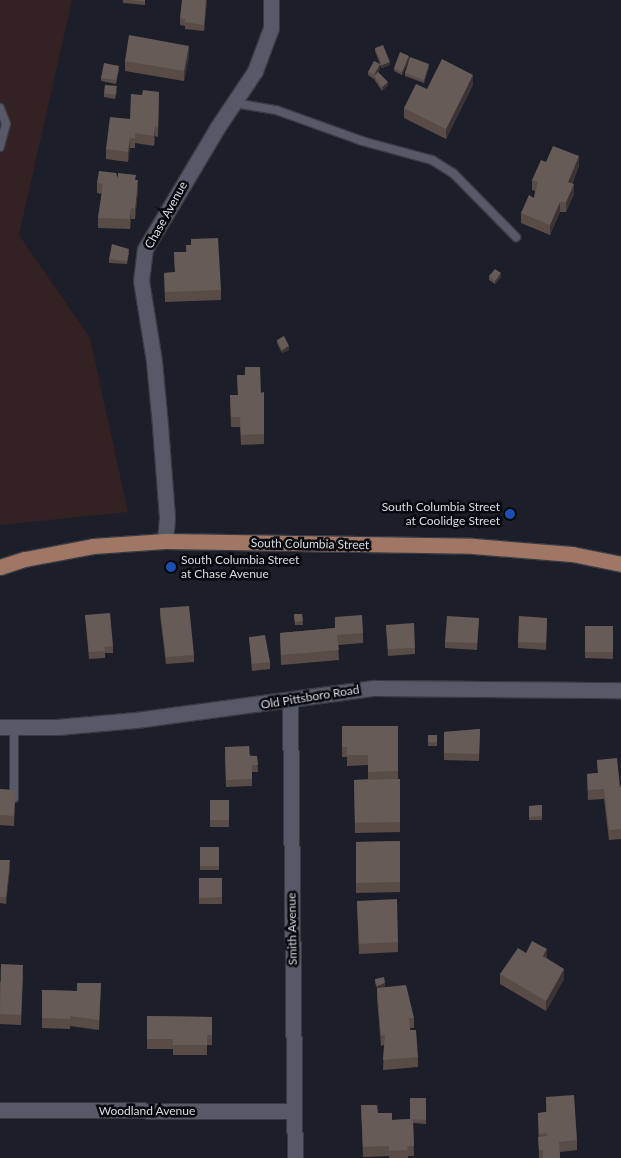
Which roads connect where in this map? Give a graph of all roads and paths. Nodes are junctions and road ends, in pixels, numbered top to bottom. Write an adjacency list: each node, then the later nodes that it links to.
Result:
1 (271, 0): 2 (street, Chase Avenue)
2 (234, 103): 5 (lane); 6 (street, Chase Avenue)
3 (0, 108): 4 (lane)
4 (0, 147)
5 (516, 237)
6 (165, 541): 7 (main road, South Columbia Street); 8 (main road, South Columbia Street)
7 (621, 564)
8 (0, 567)
9 (621, 690): 10 (street, Old Pittsboro Road)
10 (290, 701): 11 (street, Old Pittsboro Road); 14 (street, Smith Avenue)
11 (7, 727): 12 (lane)
12 (14, 798)
13 (0, 1110): 14 (street, Woodland Avenue)
14 (294, 1111): 15 (street, Smith Avenue)
15 (295, 1158)

